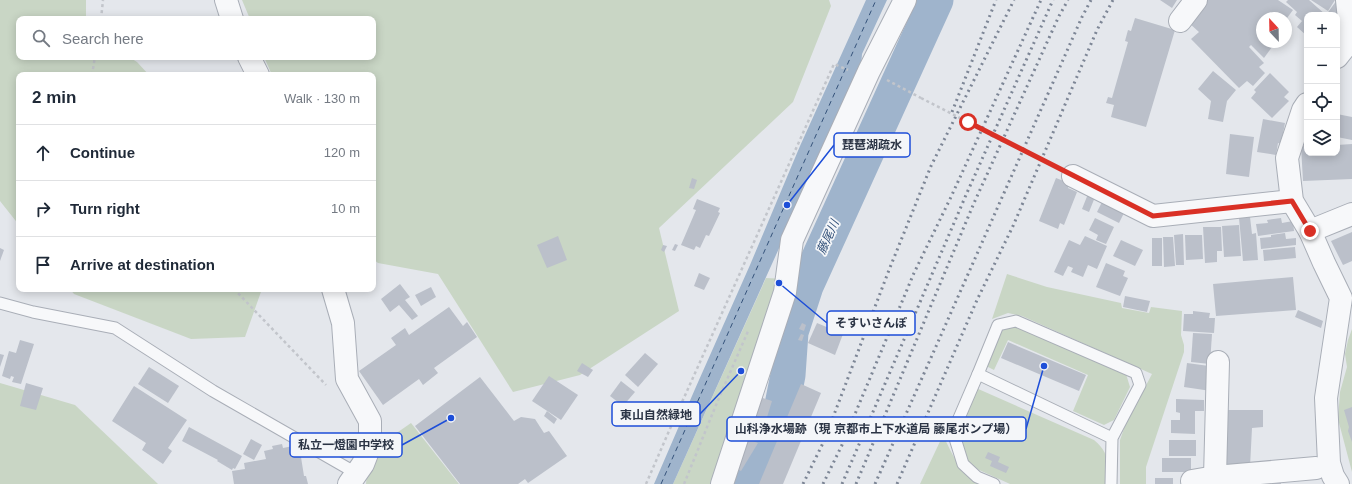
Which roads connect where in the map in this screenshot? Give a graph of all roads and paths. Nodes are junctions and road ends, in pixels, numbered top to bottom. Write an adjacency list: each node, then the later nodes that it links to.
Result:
1 (104, 0): 6 (path)
2 (226, 0): 7 (street)
3 (906, 0): 36 (street)
4 (1196, 0): 8 (street)
5 (1347, 0): 9 (street)
6 (101, 16)
7 (231, 16)
8 (1180, 21)
9 (1351, 38): 10 (street)
10 (1340, 53)
11 (94, 60): 14 (path)
12 (250, 60): 15 (street)
13 (834, 64): 34 (path)
14 (92, 72)
15 (256, 72)
16 (892, 83): 18 (path, bridge)
17 (1304, 108): 19 (street)
18 (1073, 176): 19 (street)
19 (1292, 201): 21 (street)
20 (1352, 214): 21 (street)
21 (1310, 231): 30 (street)
22 (237, 292): 28 (path)
23 (335, 292): 28 (street)
24 (0, 303): 31 (lane)
25 (749, 328): 35 (path)
26 (1218, 362): 32 (street)
27 (978, 374): 29 (lane); 29 (lane); 37 (lane)
28 (351, 387): 31 (street)
29 (1112, 438): 38 (lane)
30 (1318, 472): 32 (street); 39 (street)
31 (353, 478)
32 (1215, 478): 33 (street)
33 (1192, 482)
34 (646, 484)
35 (684, 484)
36 (722, 484)
37 (994, 484)
38 (1111, 484)
39 (1338, 484)

